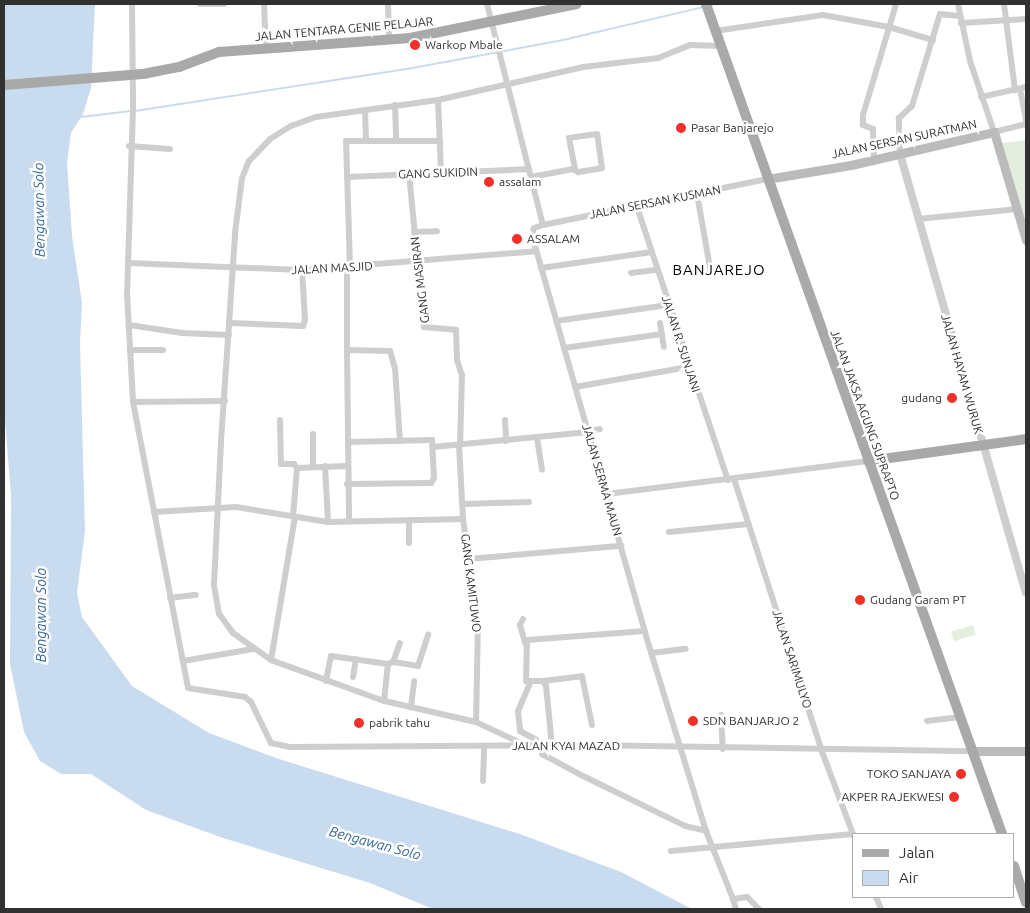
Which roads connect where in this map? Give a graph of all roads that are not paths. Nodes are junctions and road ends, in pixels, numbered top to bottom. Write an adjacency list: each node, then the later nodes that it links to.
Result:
1 (132, 4): 34 (street)
2 (200, 4): 3 (street)
3 (224, 4)
4 (264, 4): 21 (street)
5 (388, 4): 19 (street)
6 (487, 4): 15 (street)
7 (577, 4): 15 (main road, JALAN TENTARA GENIE PELAJAR)
8 (706, 4): 17 (main road, JALAN JAKSA AGUNG SUPRAPTO)
9 (896, 4): 16 (street)
10 (958, 4): 12 (street)
11 (1004, 4): 14 (street)
12 (960, 19): 14 (street); 18 (street); 25 (street)
13 (1026, 19): 14 (street)
14 (1006, 21): 24 (street)
15 (493, 23): 19 (main road, JALAN TENTARA GENIE PELAJAR); 22 (street)
16 (889, 27): 17 (street); 18 (street); 37 (street)
17 (715, 31): 20 (main road, JALAN JAKSA AGUNG SUPRAPTO)
18 (933, 40): 36 (street)
19 (389, 41): 21 (main road, JALAN TENTARA GENIE PELAJAR)
20 (720, 46): 22 (street); 44 (main road, JALAN JAKSA AGUNG SUPRAPTO)
21 (266, 48): 23 (main road, JALAN TENTARA GENIE PELAJAR, bridge)
22 (508, 83): 26 (street); 38 (street)
23 (4, 85)
24 (1021, 88): 25 (street); 29 (street)
25 (981, 97): 30 (street)
26 (438, 100): 27 (street); 33 (street)
27 (396, 105): 28 (street); 32 (street)
28 (365, 110): 31 (street); 57 (street)
29 (1026, 122): 30 (street)
30 (994, 132): 36 (main road, JALAN SERSAN SURATMAN); 47 (main road, JALAN SERSAN SURATMAN)
31 (366, 141): 32 (street); 42 (street)
32 (396, 141): 33 (street)
33 (440, 141): 40 (street)
34 (129, 146): 35 (street); 56 (street)
35 (170, 149)
36 (900, 154): 37 (main road, JALAN SERSAN SURATMAN); 48 (street, JALAN HAYAM WURUK)
37 (874, 160): 44 (main road, JALAN SERSAN SURATMAN)
38 (529, 169): 40 (street, GANG SUKIDIN); 43 (street)
39 (575, 170): 39 (street); 43 (street)
40 (441, 173): 41 (street, GANG SUKIDIN)
41 (409, 174): 42 (street, GANG SUKIDIN); 51 (street, GANG MASIRAN)
42 (347, 177): 58 (street)
43 (531, 177): 49 (street)
44 (767, 179): 45 (street, JALAN SERSAN KUSMAN); 93 (main road, JALAN JAKSA AGUNG SUPRAPTO)
45 (697, 194): 46 (street, JALAN SERSAN KUSMAN); 63 (street)
46 (637, 207): 49 (street, JALAN SERSAN KUSMAN); 54 (street, JALAN R. SUNJANI)
47 (1018, 209): 48 (street); 52 (main road, JALAN SERSAN SURATMAN)
48 (918, 219): 91 (street, JALAN HAYAM WURUK)
49 (543, 225): 53 (street, JALAN SERMA MAUN)
50 (437, 230): 51 (street)
51 (414, 232): 55 (street, GANG MASIRAN)
52 (1026, 240)
53 (536, 251): 55 (street, JALAN MASJID); 59 (street, JALAN SERMA MAUN)
54 (652, 252): 59 (street); 61 (street, JALAN R. SUNJANI)
55 (417, 262): 58 (street, JALAN MASJID); 90 (street, GANG MASIRAN)
56 (128, 263): 57 (street, JALAN MASJID); 68 (street)
57 (233, 268): 60 (street, JALAN MASJID); 67 (street)
58 (349, 268): 60 (street, JALAN MASJID); 75 (street)
59 (541, 268): 65 (street, JALAN SERMA MAUN)
60 (302, 270): 67 (street)
61 (657, 270): 62 (street); 64 (street, JALAN R. SUNJANI)
62 (631, 273)
63 (711, 274)
64 (668, 305): 65 (street); 76 (street, JALAN R. SUNJANI)
65 (556, 321): 72 (street, JALAN SERMA MAUN)
66 (660, 322): 70 (street)
67 (230, 323): 69 (street)
68 (129, 325): 69 (street); 73 (street)
69 (229, 334): 78 (street)
70 (662, 334): 71 (street); 72 (street)
71 (664, 347)
72 (564, 348): 77 (street, JALAN SERMA MAUN)
73 (130, 350): 74 (street); 79 (street)
74 (164, 350)
75 (347, 350): 87 (street); 89 (street)
76 (688, 367): 77 (street); 99 (street, JALAN R. SUNJANI)
77 (575, 386): 83 (street, JALAN SERMA MAUN)
78 (225, 401): 79 (street); 104 (street)
79 (132, 402): 105 (street)
80 (280, 420): 97 (street)
81 (505, 420): 88 (street)
82 (600, 429): 83 (street)
83 (588, 431): 85 (street); 101 (street, JALAN SERMA MAUN)
84 (313, 434): 94 (street)
85 (537, 438): 88 (street); 98 (street)
86 (1026, 439): 91 (main road)
87 (400, 440): 89 (street); 92 (street)
88 (506, 441): 90 (street)
89 (349, 442): 96 (street)
90 (460, 445): 92 (street); 103 (street, GANG KAMITUWO)
91 (982, 446): 93 (main road); 116 (street, JALAN HAYAM WURUK)
92 (433, 447): 100 (street)
93 (868, 461): 99 (street); 139 (main road, JALAN JAKSA AGUNG SUPRAPTO)
94 (313, 466): 95 (street); 97 (street)
95 (325, 466): 96 (street); 109 (street)
96 (347, 466): 100 (street)
97 (298, 468): 106 (street)
98 (542, 470)
99 (731, 480): 101 (street); 111 (street, JALAN SARIMULYO)
100 (347, 484): 108 (street)
101 (607, 494): 114 (street, JALAN SERMA MAUN)
102 (529, 502): 103 (street)
103 (463, 504): 107 (street, GANG KAMITUWO)
104 (218, 507): 105 (street); 106 (street); 124 (street)
105 (154, 512): 118 (street)
106 (294, 517): 109 (street); 128 (street)
107 (463, 519): 110 (street); 115 (street, GANG KAMITUWO)
108 (349, 521): 109 (street); 110 (street)
109 (328, 522)
110 (409, 522): 113 (street)
111 (749, 524): 112 (street); 148 (street, JALAN SARIMULYO)
112 (669, 532)
113 (409, 543)
114 (621, 546): 115 (street); 120 (street, JALAN SERMA MAUN)
115 (468, 559): 141 (street, GANG KAMITUWO)
116 (1026, 592)
117 (196, 595): 118 (street)
118 (170, 598): 129 (street)
119 (523, 619): 123 (street)
120 (645, 631): 123 (street); 126 (street, JALAN SERMA MAUN)
121 (428, 635): 130 (street)
122 (400, 642): 130 (street)
123 (525, 643): 135 (street)
124 (253, 649): 128 (street); 129 (street)
125 (686, 649): 126 (street)
126 (651, 653): 145 (street, JALAN SERMA MAUN)
127 (356, 659): 130 (street); 131 (street); 132 (street)
128 (271, 660): 132 (street)
129 (183, 661): 143 (street, JALAN KYAI MAZAD)
130 (391, 663): 136 (street)
131 (354, 678)
132 (326, 681): 136 (street)
133 (414, 681): 137 (street)
134 (543, 682): 135 (street); 142 (street); 144 (street)
135 (530, 683): 144 (street)
136 (384, 701): 137 (street)
137 (411, 707): 141 (street)
138 (720, 715): 147 (street)
139 (960, 717): 140 (street); 149 (main road, JALAN JAKSA AGUNG SUPRAPTO)
140 (927, 721)
141 (476, 722): 146 (street)
142 (592, 725)
143 (484, 746): 146 (street, JALAN KYAI MAZAD); 151 (street)
144 (548, 746): 145 (street, JALAN KYAI MAZAD); 146 (street, JALAN KYAI MAZAD); 152 (street)
145 (680, 746): 147 (street, JALAN KYAI MAZAD); 152 (street, JALAN SERMA MAUN)
146 (529, 747)
147 (723, 749): 148 (street, JALAN KYAI MAZAD)
148 (821, 749): 149 (street, JALAN KYAI MAZAD); 153 (street, JALAN SARIMULYO)
149 (972, 751): 150 (main road); 154 (main road, JALAN JAKSA AGUNG SUPRAPTO)
150 (1026, 751)
151 (483, 781)
152 (706, 831): 156 (street, JALAN SERMA MAUN)
153 (852, 833)
154 (1002, 833)
155 (852, 836): 156 (street)
156 (713, 846): 157 (street); 159 (street, JALAN SERMA MAUN)
157 (670, 850)
158 (1015, 869): 160 (main road)
159 (733, 899): 161 (street, JALAN SERMA MAUN); 162 (street)
160 (1026, 902)
161 (736, 909)
162 (759, 909)

